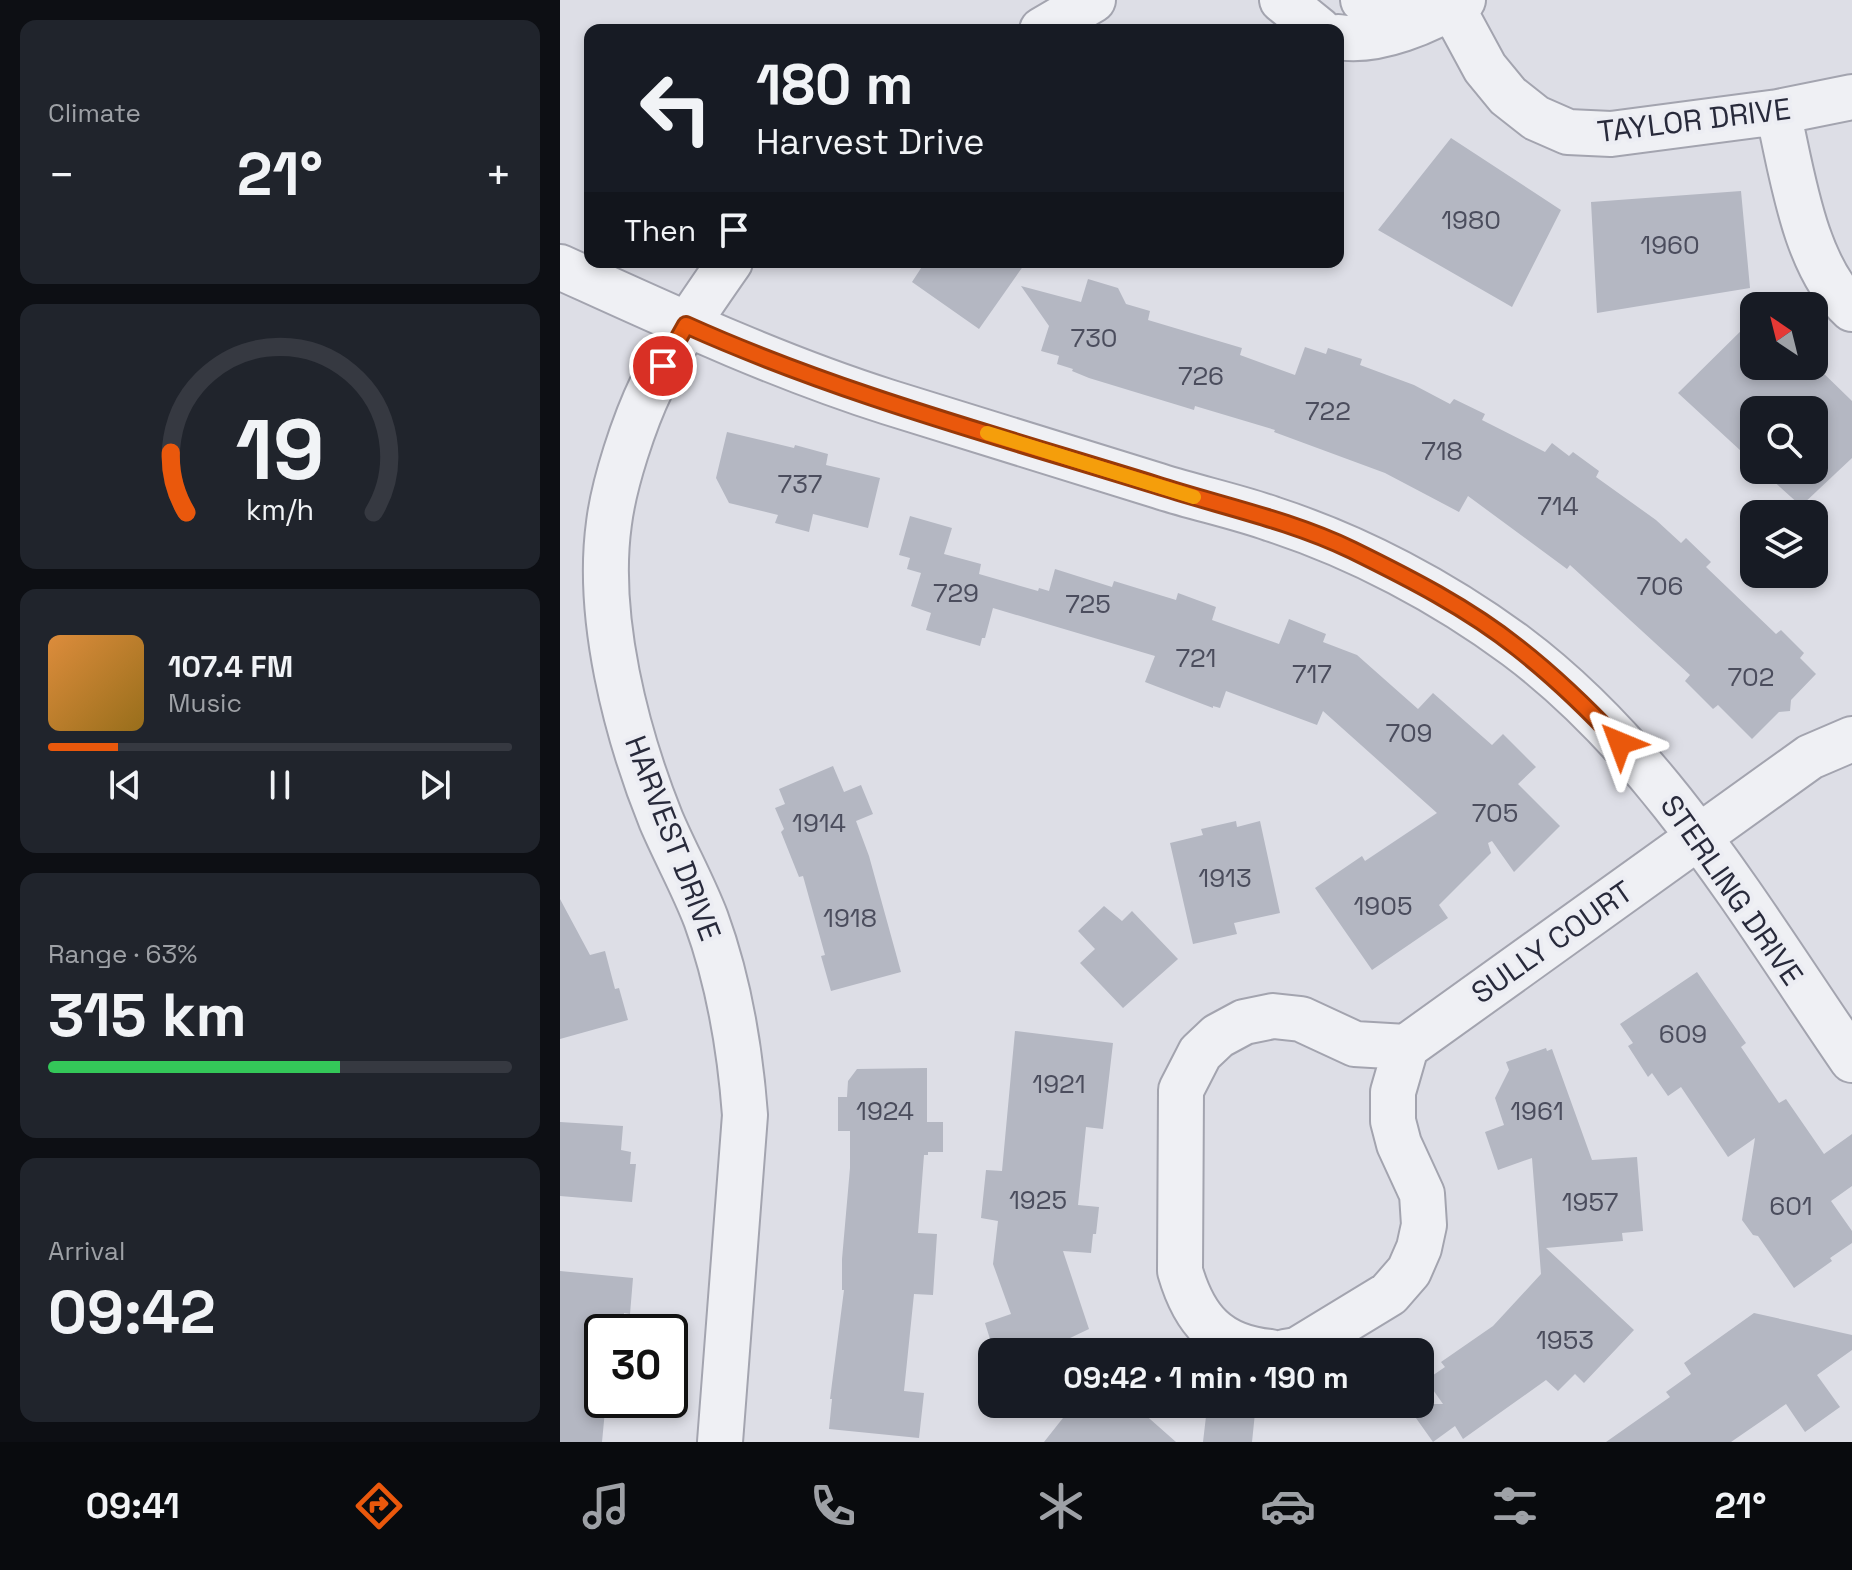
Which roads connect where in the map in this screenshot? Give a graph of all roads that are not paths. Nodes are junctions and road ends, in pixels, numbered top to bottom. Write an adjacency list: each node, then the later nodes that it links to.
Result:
1 (1093, 0): 5 (street)
2 (1282, 0): 6 (street)
3 (1363, 0): 4 (street)
4 (1458, 3): 7 (street); 9 (street, TAYLOR DRIVE)
5 (1052, 24)
6 (1312, 24)
7 (1344, 38)
8 (1852, 97): 9 (street, TAYLOR DRIVE)
9 (1778, 112): 12 (street)
10 (560, 267): 13 (street, STERLING DRIVE)
11 (726, 268): 13 (street, HARVEST DRIVE)
12 (1852, 309)
13 (686, 325): 15 (street, STERLING DRIVE); 20 (street, HARVEST DRIVE)
14 (1852, 739): 15 (street, SULLY COURT)
15 (1698, 837): 16 (street, SULLY COURT); 17 (street, STERLING DRIVE)
16 (1406, 1047): 18 (street); 19 (street)
17 (1852, 1060)
18 (1223, 1338)
19 (1317, 1338)
20 (720, 1442)

